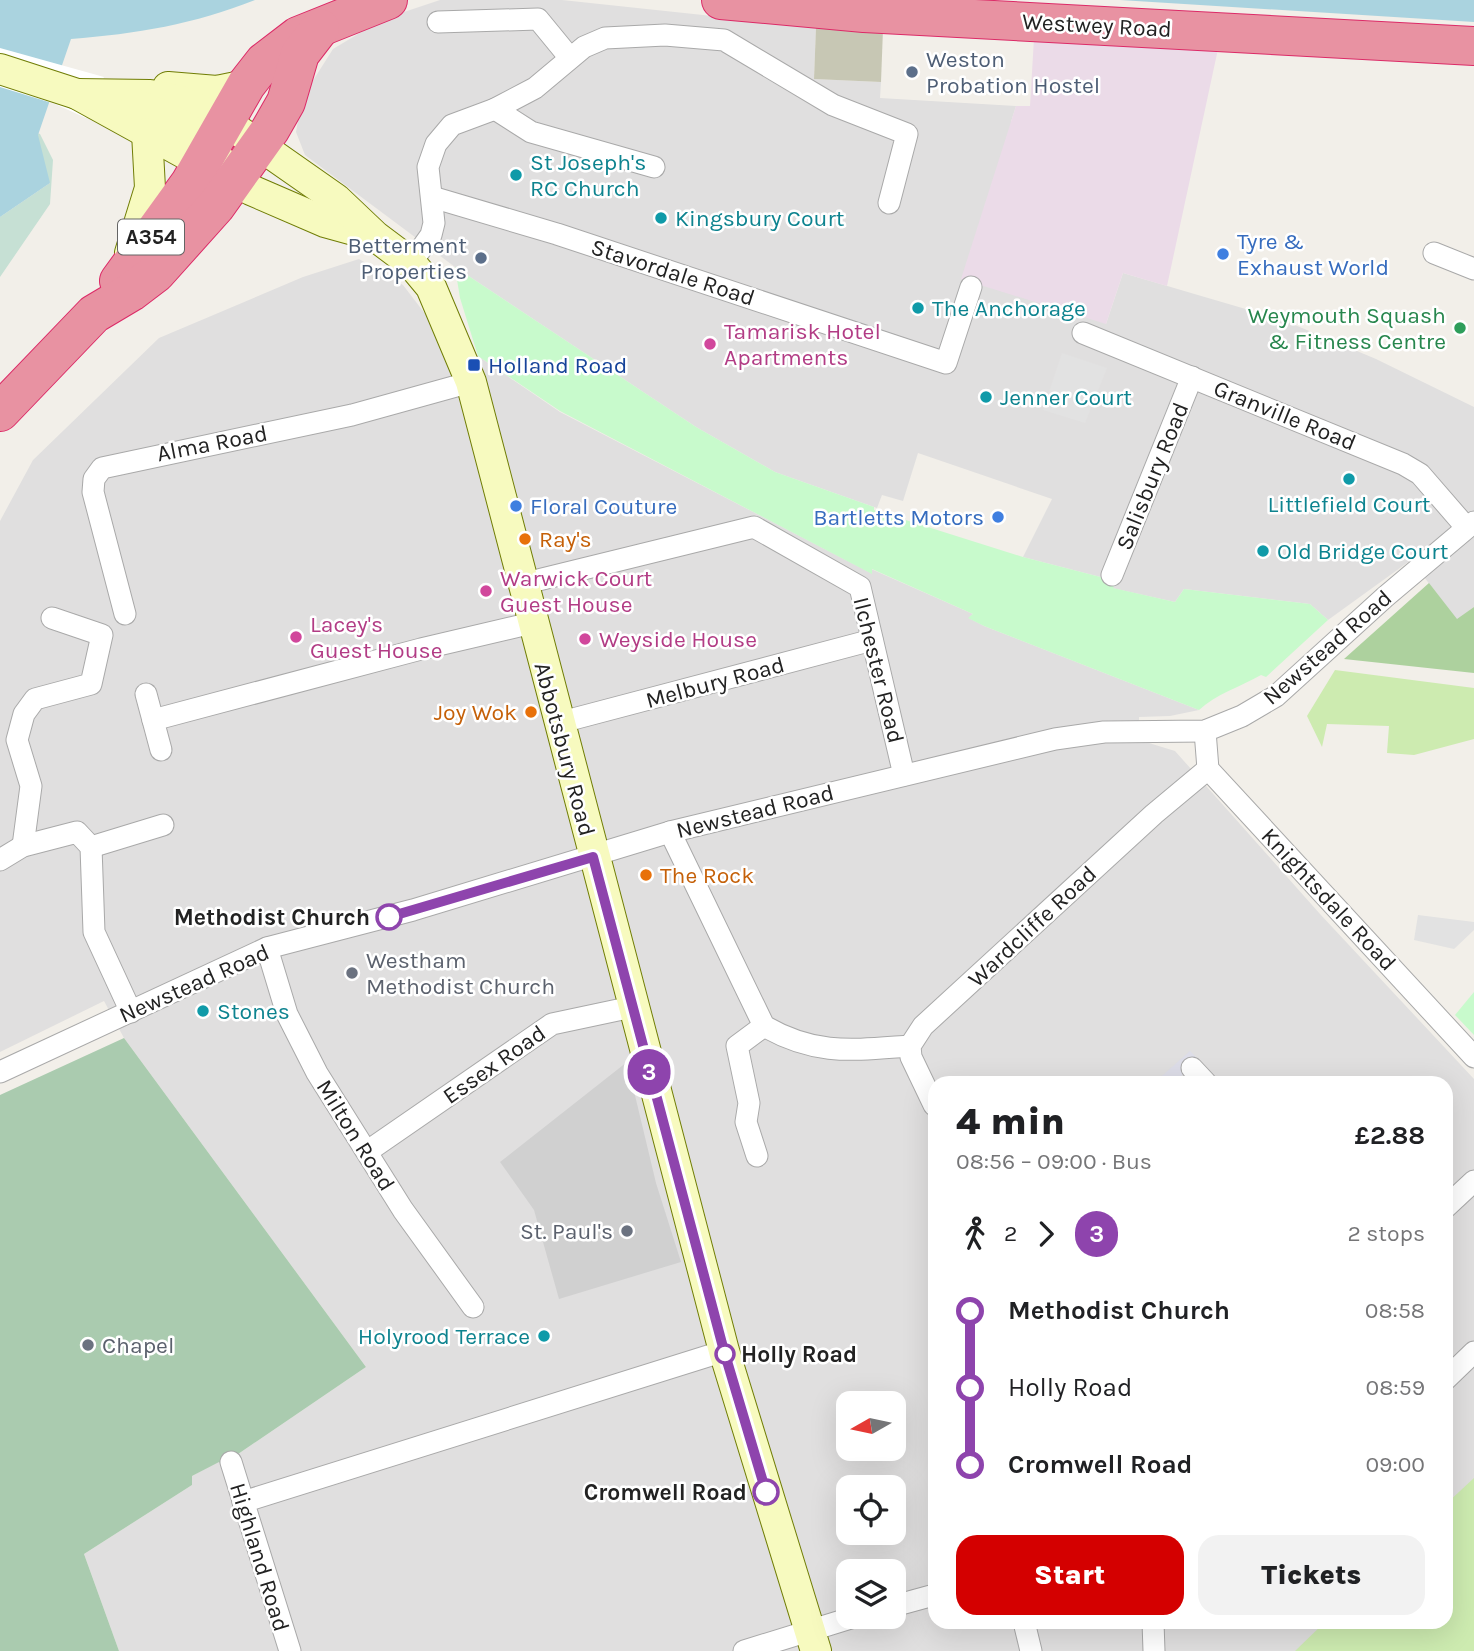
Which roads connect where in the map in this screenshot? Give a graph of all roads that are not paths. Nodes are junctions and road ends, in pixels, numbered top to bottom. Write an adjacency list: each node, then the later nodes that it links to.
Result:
1 (388, 0): 4 (highway, A354)
2 (721, 0): 5 (highway, Westwey Road)
3 (438, 22): 6 (street)
4 (310, 41): 8 (highway, A354); 12 (highway, A354)
5 (1474, 46)
6 (570, 58): 10 (street); 15 (street)
7 (0, 69): 9 (street)
8 (246, 85): 9 (street); 12 (highway, A354)
9 (96, 96): 11 (street); 12 (street)
10 (495, 109): 13 (street); 14 (street)
11 (147, 132): 12 (street); 20 (street)
12 (228, 162): 16 (street, Abbotsbury Road); 16 (street, Abbotsbury Road); 20 (highway, A354); 22 (highway, A354)
13 (654, 167)
14 (432, 197): 18 (street); 21 (street, Stavordale Road)
15 (889, 203)
16 (375, 236): 18 (street, Abbotsbury Road)
17 (1434, 253): 19 (street)
18 (411, 263): 25 (street, Abbotsbury Road)
19 (1474, 269)
20 (122, 276): 22 (highway, A354)
21 (971, 287)
22 (100, 309): 26 (highway, A354)
23 (1083, 333): 24 (street, Granville Road)
24 (1192, 377): 27 (street, Granville Road); 28 (street, Salisbury Road)
25 (471, 382): 29 (street, Abbotsbury Road); 30 (street, Alma Road)
26 (0, 412)
27 (1470, 524): 37 (street, Newstead Road)
28 (1112, 575)
29 (523, 584): 32 (street, Abbotsbury Road); 33 (street, Ilchester Road)
30 (125, 614)
31 (52, 618): 43 (street)
32 (532, 623): 35 (street); 36 (street, Abbotsbury Road)
33 (872, 640): 36 (street, Melbury Road); 40 (street, Ilchester Road)
34 (146, 694): 35 (street)
35 (153, 720): 38 (street)
36 (558, 723): 45 (street, Abbotsbury Road)
37 (1205, 731): 39 (street); 40 (street, Newstead Road)
38 (161, 750)
39 (1208, 769): 51 (street, Wardcliffe Road); 52 (street, Knightsdale Road)
40 (904, 775): 42 (street, Newstead Road)
41 (163, 825): 44 (street)
42 (670, 832): 45 (street, Newstead Road); 50 (street)
43 (23, 846): 44 (street); 46 (street)
44 (91, 847): 49 (street)
45 (593, 857): 47 (street, Newstead Road); 48 (street, Abbotsbury Road)
46 (0, 860)
47 (267, 948): 49 (street, Newstead Road); 55 (street, Milton Road)
48 (632, 1007): 55 (street, Essex Road); 60 (street, Abbotsbury Road)
49 (131, 1012): 53 (street, Newstead Road)
50 (764, 1026): 51 (street); 56 (street)
51 (910, 1046): 54 (street)
52 (1474, 1058)
53 (0, 1072)
54 (928, 1092)
55 (368, 1151): 59 (street, Milton Road)
56 (757, 1156)
57 (1474, 1181): 58 (street)
58 (1453, 1200)
59 (473, 1307)
60 (724, 1351): 64 (street); 70 (street, Abbotsbury Road)
61 (1474, 1352): 62 (street)
62 (1453, 1372)
63 (231, 1462): 64 (street, Highland Road)
64 (243, 1502): 71 (street, Highland Road)
65 (928, 1597): 66 (street)
66 (906, 1603)
67 (836, 1627): 70 (street)
68 (1026, 1629): 73 (street)
69 (1153, 1629): 74 (street)
70 (812, 1640): 72 (street)
71 (290, 1651)
72 (744, 1651)
73 (1031, 1651)
74 (1154, 1651)

